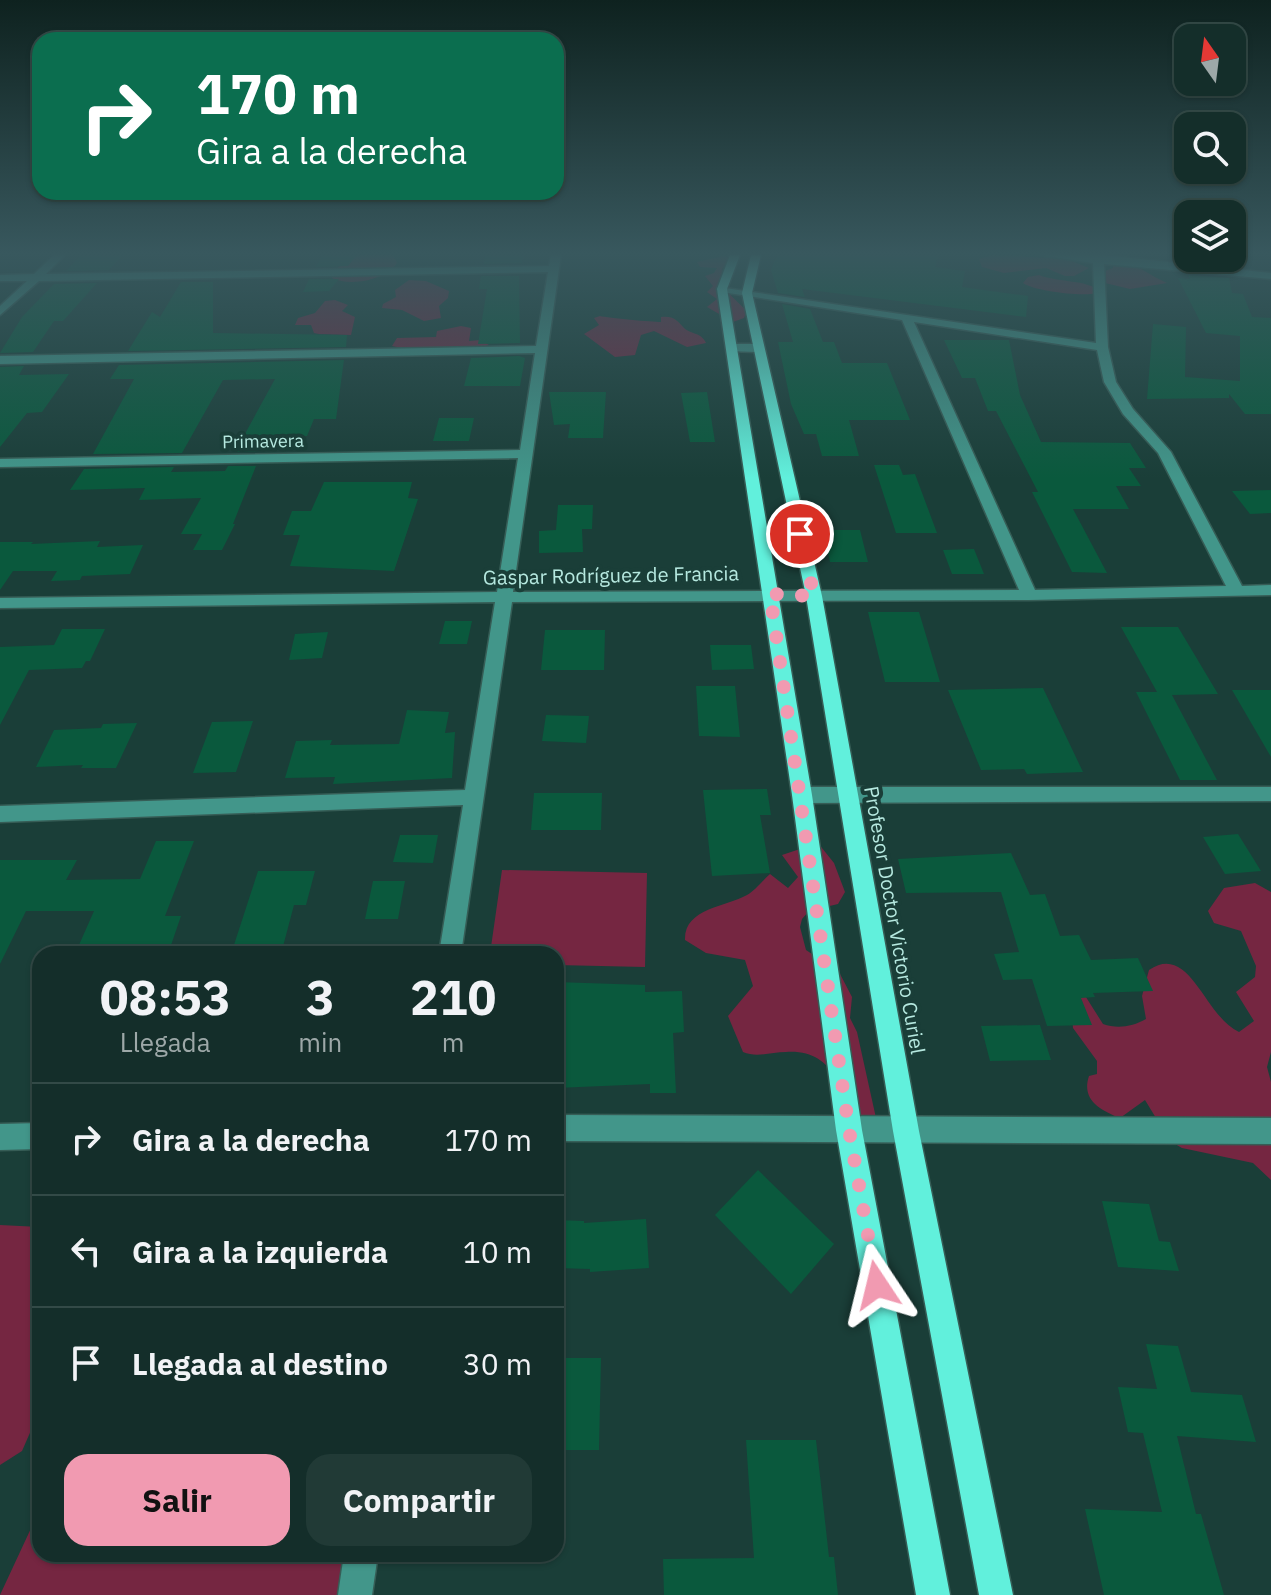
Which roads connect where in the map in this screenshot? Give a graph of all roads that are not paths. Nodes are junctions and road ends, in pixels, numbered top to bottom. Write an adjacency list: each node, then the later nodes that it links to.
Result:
1 (544, 329): 10 (street)
2 (728, 329): 8 (main road)
3 (754, 329): 9 (main road, Profesor Doctor Victorio Curiel)
4 (912, 329): 17 (street)
5 (984, 329): 7 (street)
6 (1101, 329): 7 (street)
7 (1102, 347): 14 (street)
8 (731, 348): 9 (street); 16 (main road)
9 (757, 348): 18 (main road, Profesor Doctor Victorio Curiel)
10 (541, 349): 11 (street); 12 (street)
11 (0, 360)
12 (527, 454): 13 (street, Primavera); 19 (street)
13 (0, 463)
14 (1236, 589): 15 (street, Gaspar Rodríguez de Francia); 17 (street, Gaspar Rodríguez de Francia)
15 (1271, 590)
16 (770, 594): 18 (street, Gaspar Rodríguez de Francia); 19 (street, Gaspar Rodríguez de Francia); 22 (main road)
17 (1029, 595): 18 (street, Gaspar Rodríguez de Francia)
18 (814, 596): 23 (main road, Profesor Doctor Victorio Curiel)
19 (503, 598): 20 (street, Gaspar Rodríguez de Francia); 24 (street)
20 (0, 603)
21 (1271, 794): 23 (street)
22 (802, 795): 23 (street); 28 (main road)
23 (849, 795): 29 (main road, Profesor Doctor Victorio Curiel)
24 (474, 797): 25 (street); 26 (street)
25 (0, 814)
26 (451, 946)
27 (564, 1128): 28 (street)
28 (849, 1130): 29 (street); 35 (main road)
29 (906, 1131): 30 (street); 36 (main road, Profesor Doctor Victorio Curiel)
30 (1271, 1131)
31 (32, 1136): 32 (street)
32 (0, 1137)
33 (360, 1562): 34 (street)
34 (355, 1595)
35 (933, 1595)
36 (996, 1595)

